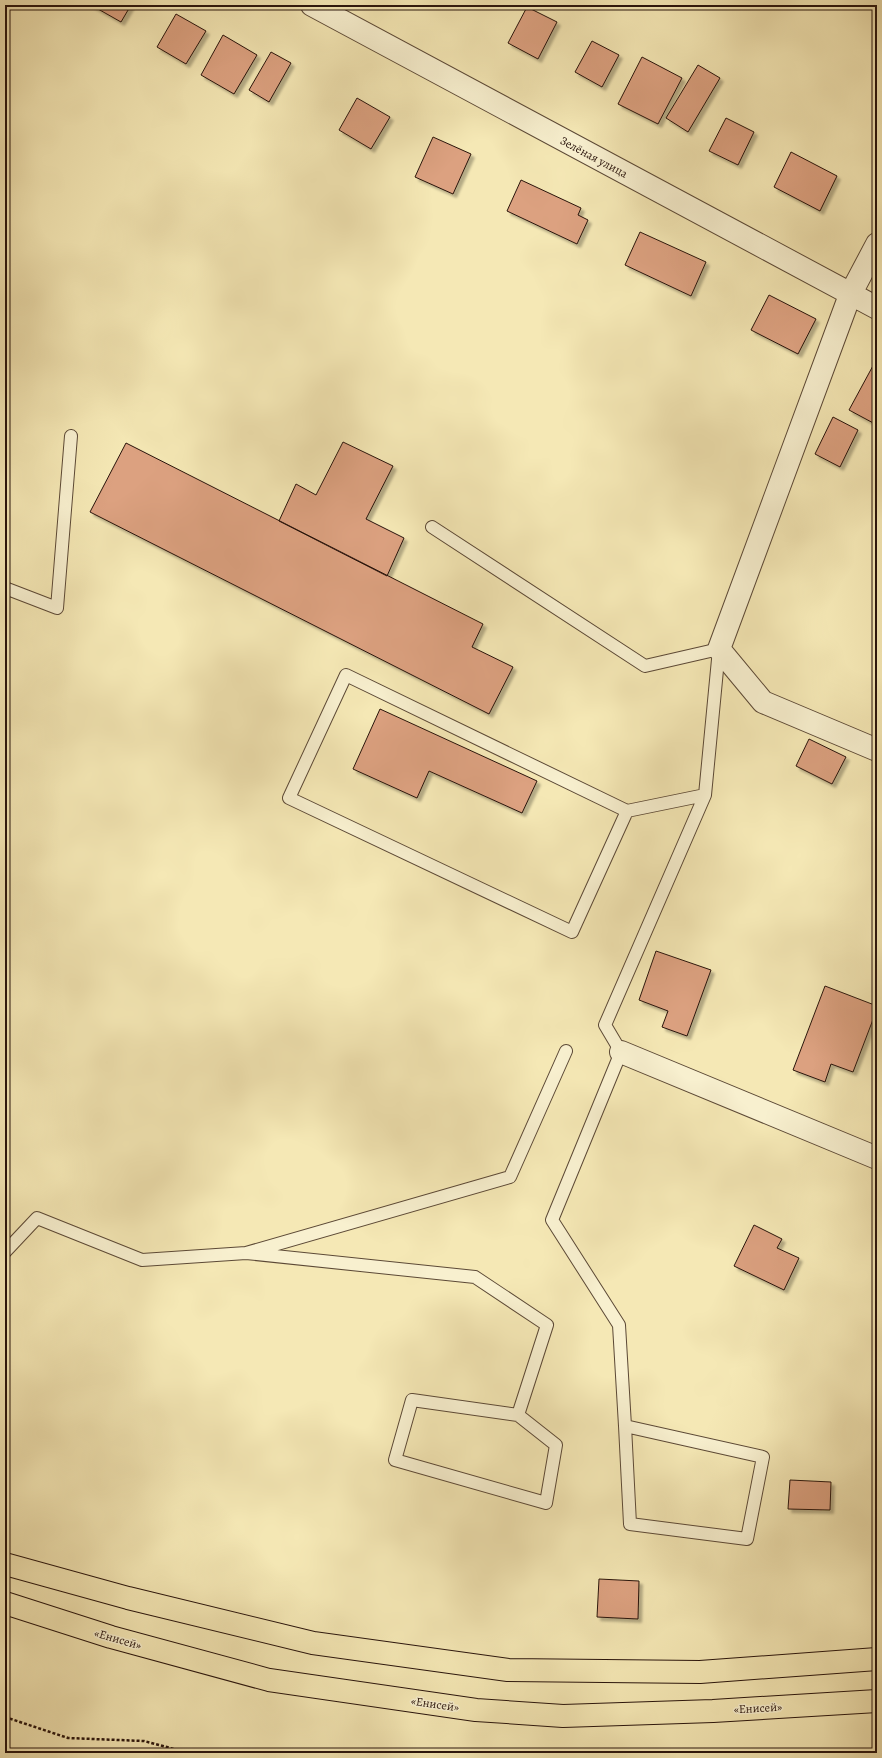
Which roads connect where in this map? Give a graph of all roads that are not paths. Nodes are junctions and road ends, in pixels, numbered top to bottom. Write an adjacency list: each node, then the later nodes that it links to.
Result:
1 (312, 5): 3 (street, Зелёная улица)
2 (877, 244): 3 (street)
3 (850, 295): 4 (street, Зелёная улица); 8 (street)
4 (877, 308)
5 (71, 436): 7 (lane)
6 (432, 527): 8 (lane)
7 (5, 588)
8 (718, 649): 9 (street); 10 (lane)
9 (877, 750)
10 (705, 795): 11 (lane); 13 (lane)
11 (627, 811): 11 (lane)
12 (566, 1050): 16 (lane)
13 (621, 1052): 14 (street); 18 (lane)
14 (877, 1158)
15 (5, 1252): 16 (lane)
16 (246, 1253): 17 (lane)
17 (518, 1415): 17 (lane)
18 (625, 1426): 18 (lane)
19 (5, 1564): 21 (highway)
20 (5, 1603): 22 (highway, «Енисей»)
21 (877, 1659)
22 (877, 1701)

